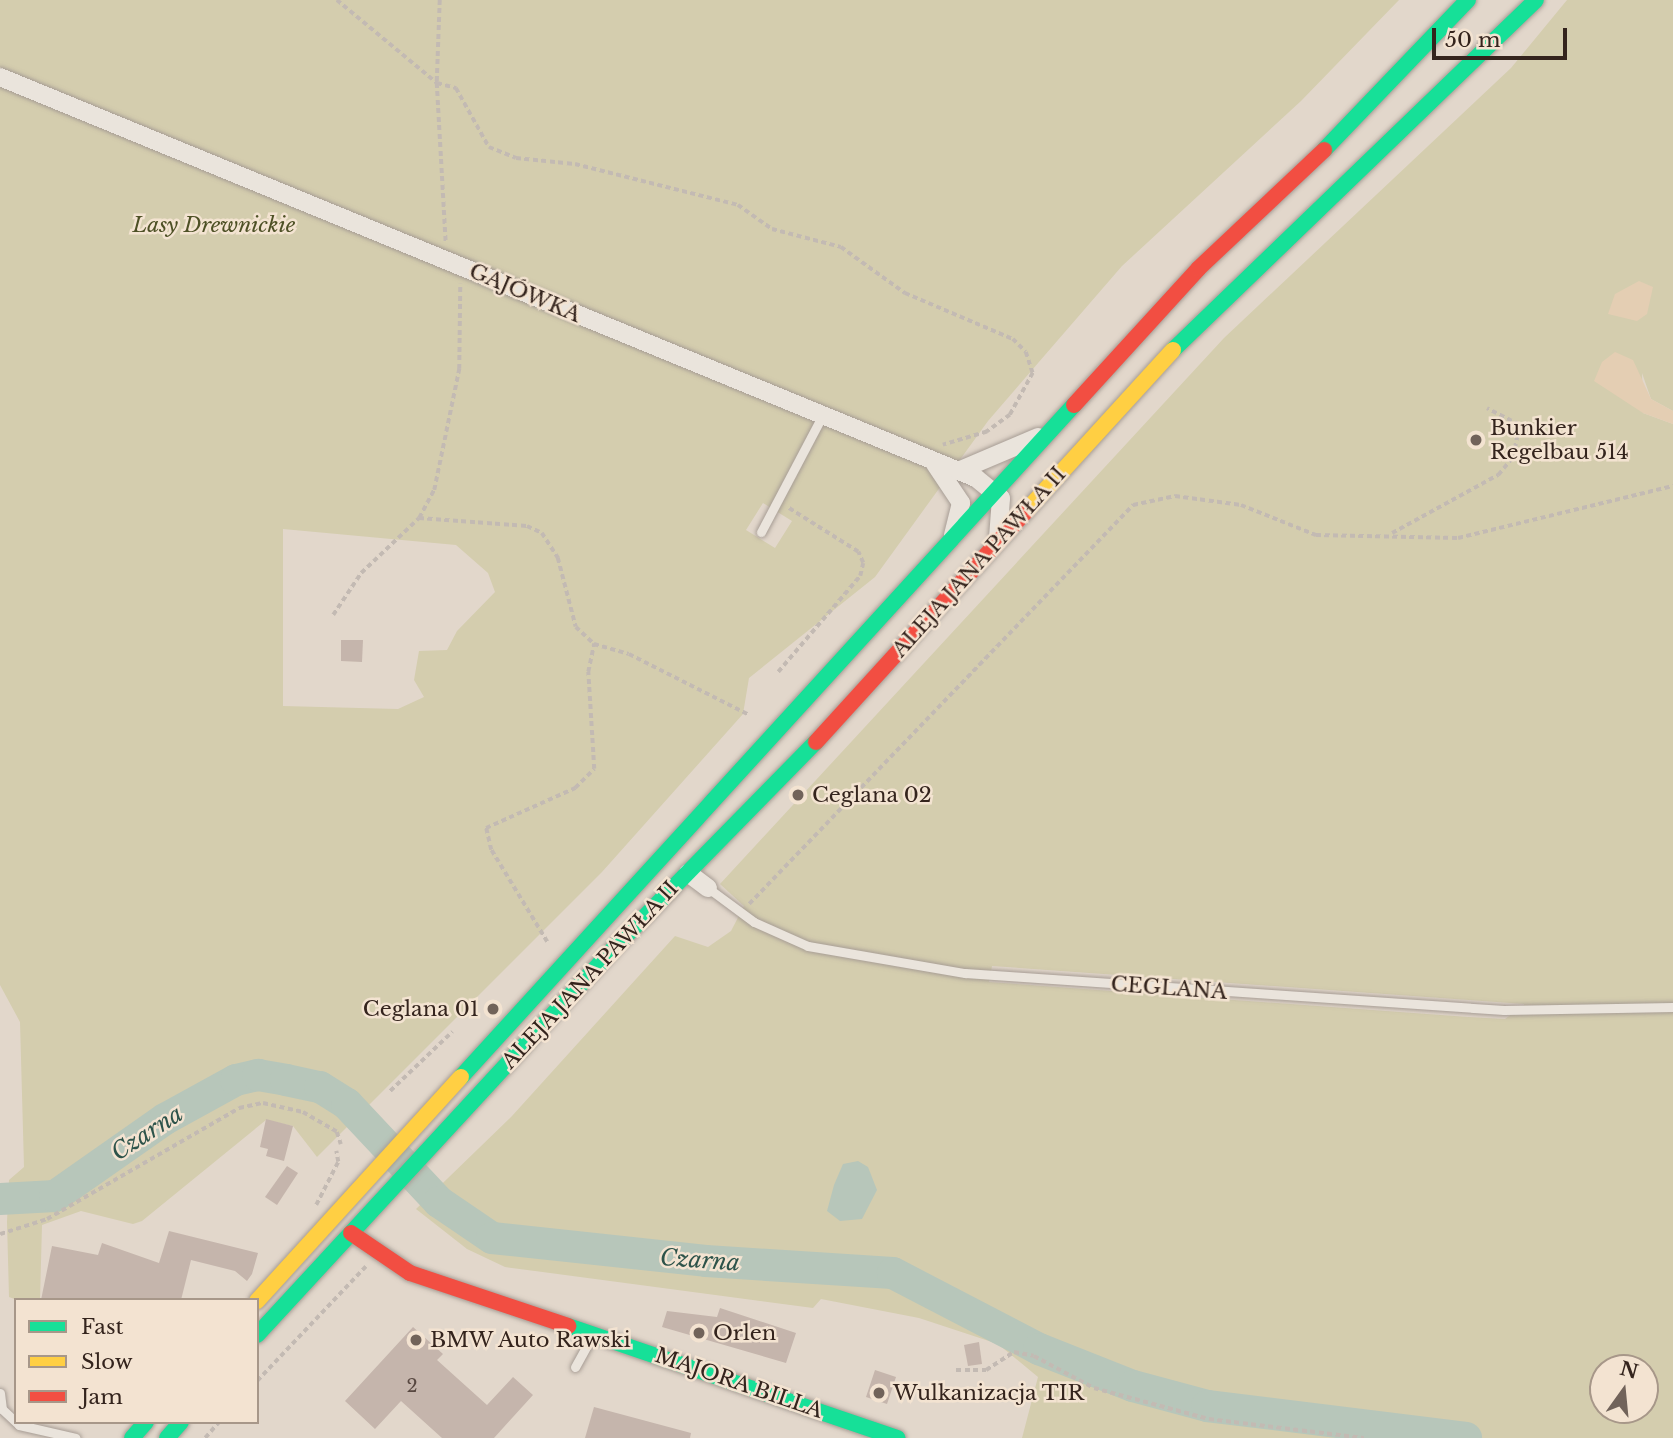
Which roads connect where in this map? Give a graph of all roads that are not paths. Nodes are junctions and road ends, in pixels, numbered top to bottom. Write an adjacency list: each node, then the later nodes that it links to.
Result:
1 (1468, 0): 5 (main road, ALEJA JANA PAWŁA II)
2 (1536, 0): 11 (main road, ALEJA JANA PAWŁA II)
3 (0, 76): 4 (street, GAJÓWKA)
4 (821, 418): 6 (street, GAJÓWKA); 9 (lane)
5 (1056, 427): 7 (street); 8 (main road, ALEJA JANA PAWŁA II)
6 (933, 462): 7 (street, GAJÓWKA); 10 (street)
7 (958, 471): 8 (street, GAJÓWKA)
8 (998, 492): 10 (main road, ALEJA JANA PAWŁA II); 11 (street)
9 (761, 532)
10 (951, 541): 16 (main road, ALEJA JANA PAWŁA II)
11 (995, 545): 12 (main road, ALEJA JANA PAWŁA II)
12 (688, 873): 13 (street, CEGLANA); 15 (main road, ALEJA JANA PAWŁA II)
13 (708, 888): 14 (lane, CEGLANA)
14 (1673, 1007)
15 (351, 1233): 17 (main road, ALEJA JANA PAWŁA II); 18 (main road, MAJORA BILLA)
16 (259, 1298)
17 (259, 1333)
18 (593, 1335): 19 (lane); 28 (main road, MAJORA BILLA)
19 (575, 1367)
20 (0, 1393): 21 (lane)
21 (14, 1420)
22 (18, 1424): 25 (lane)
23 (144, 1424): 26 (main road)
24 (179, 1424): 27 (main road)
25 (76, 1438)
26 (132, 1438)
27 (167, 1438)
28 (897, 1438)

